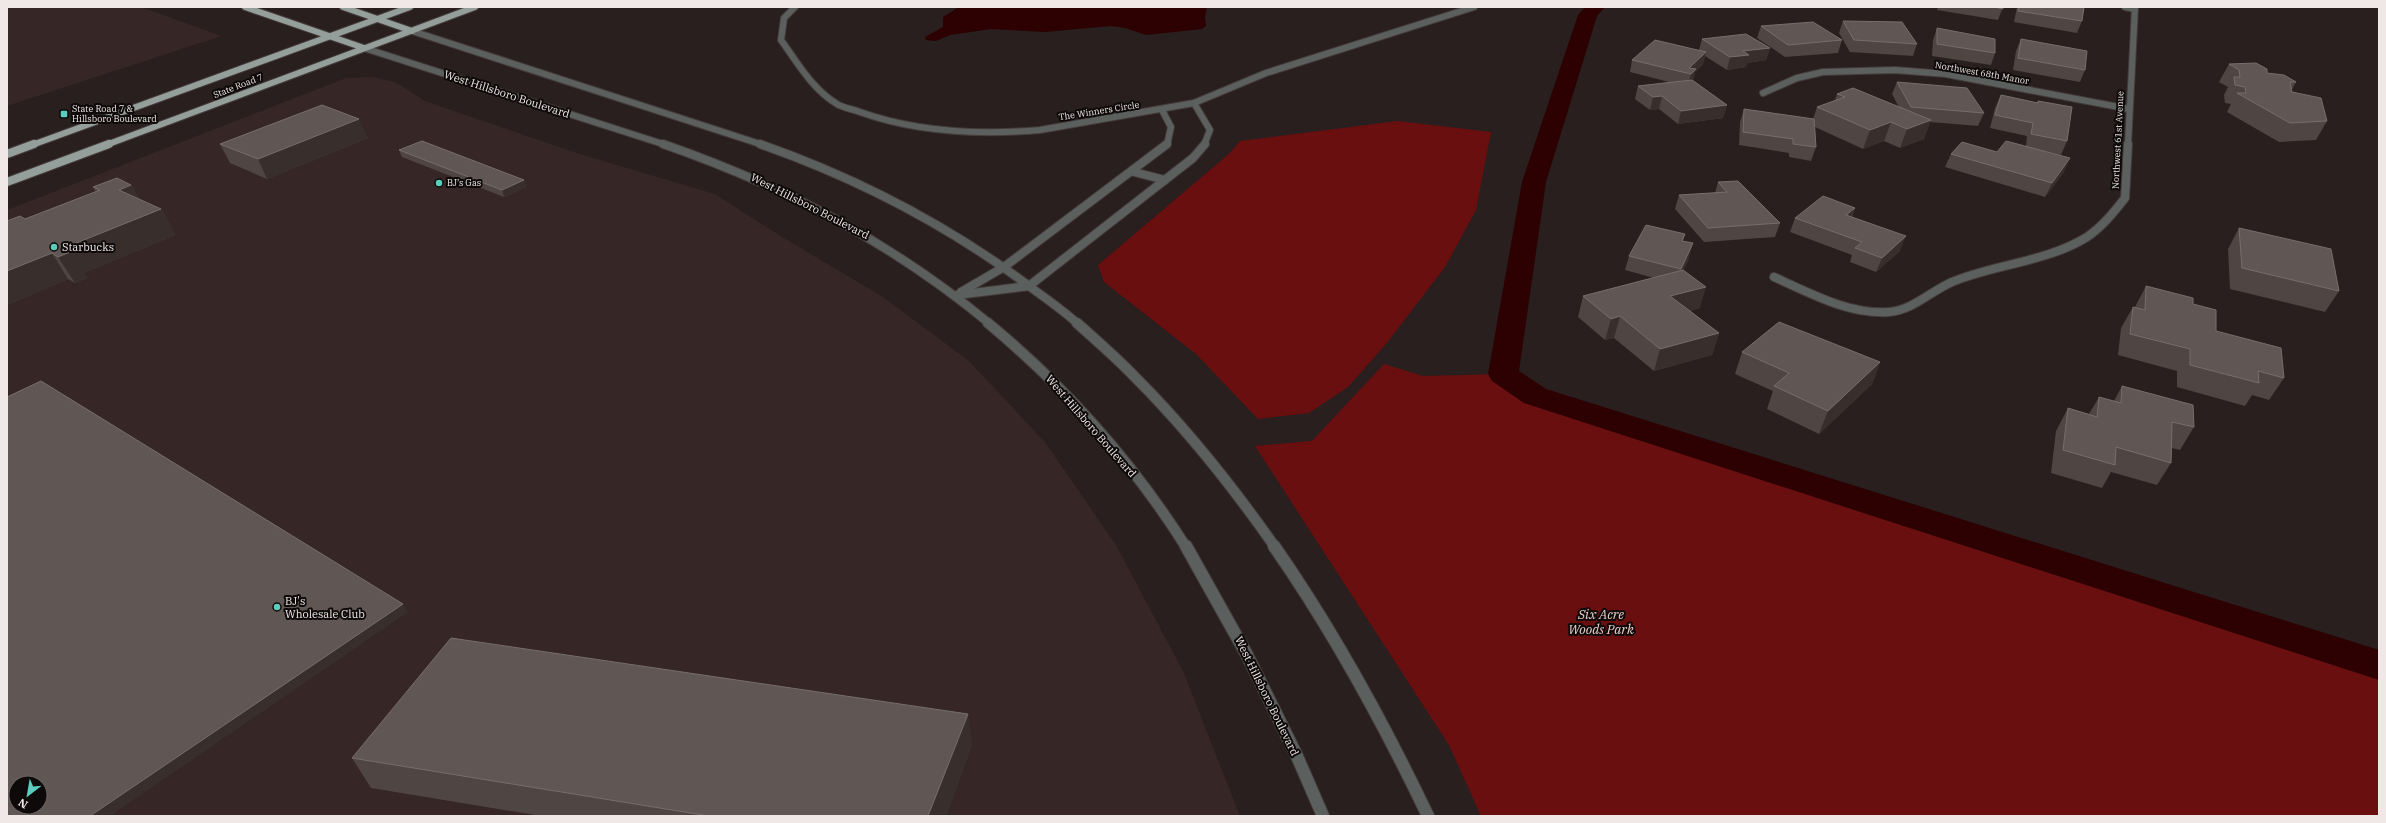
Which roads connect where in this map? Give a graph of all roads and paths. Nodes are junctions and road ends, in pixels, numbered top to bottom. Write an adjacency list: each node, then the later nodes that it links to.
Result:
1 (244, 7): 11 (main road, West Hillsboro Boulevard)
2 (343, 7): 9 (main road)
3 (410, 7): 9 (main road, State Road 7)
4 (475, 7): 10 (main road, State Road 7)
5 (795, 7): 16 (street, The Winners Circle)
6 (1474, 7): 14 (street, The Winners Circle)
7 (2125, 7): 8 (street)
8 (2135, 8): 15 (street, Northwest 61st Avenue)
9 (378, 19): 10 (main road); 11 (main road, State Road 7)
10 (412, 31): 12 (main road, State Road 7); 21 (street)
11 (331, 36): 12 (main road, West Hillsboro Boulevard); 17 (main road, State Road 7)
12 (364, 48): 20 (main road, State Road 7); 24 (street, West Hillsboro Boulevard)
13 (1763, 93): 15 (street, Northwest 68th Manor)
14 (1194, 103): 16 (street, The Winners Circle); 19 (street)
15 (2130, 109): 22 (street, Northwest 61st Avenue)
16 (1162, 110): 18 (street)
17 (7, 154)
18 (1134, 172): 19 (street); 21 (street)
19 (1165, 180): 23 (street)
20 (7, 182)
21 (1004, 267): 23 (street); 24 (street)
22 (1774, 277)
23 (1029, 286): 24 (street); 26 (street)
24 (957, 295): 25 (street, West Hillsboro Boulevard)
25 (1323, 816)
26 (1428, 816)

